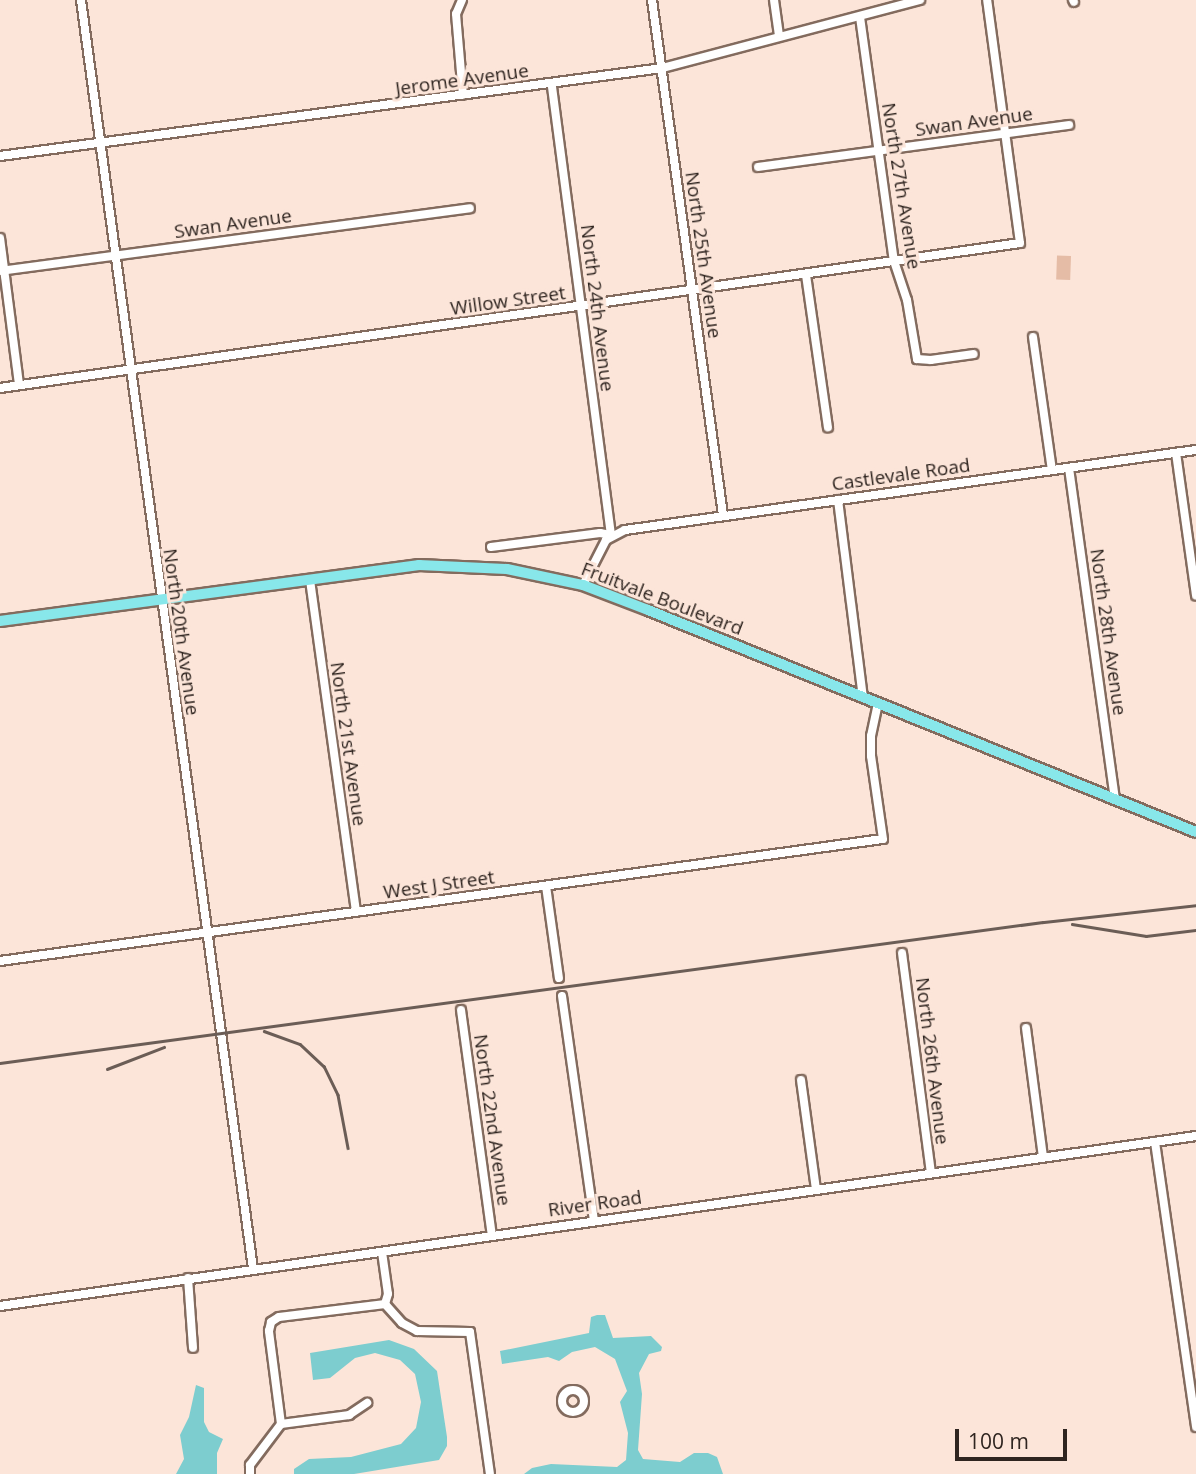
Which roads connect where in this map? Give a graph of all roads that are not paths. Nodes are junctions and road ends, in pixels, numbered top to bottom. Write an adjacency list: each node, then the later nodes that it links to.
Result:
1 (81, 0): 14 (street, North 20th Avenue)
2 (462, 0): 11 (street)
3 (652, 0): 9 (street, North 25th Avenue)
4 (774, 0): 8 (street)
5 (920, 0): 7 (street, Jerome Avenue)
6 (988, 0): 13 (street)
7 (860, 17): 8 (street, Jerome Avenue); 15 (street, North 27th Avenue)
8 (779, 36): 9 (street, Jerome Avenue)
9 (662, 68): 10 (street, Jerome Avenue); 24 (street, North 25th Avenue)
10 (552, 84): 11 (street, Jerome Avenue); 25 (street, North 24th Avenue)
11 (463, 95): 14 (street, Jerome Avenue)
12 (1069, 125): 13 (street, Swan Avenue)
13 (1007, 132): 15 (street, Swan Avenue); 21 (street, Willow Street)
14 (100, 143): 16 (street, Jerome Avenue); 20 (street, North 20th Avenue)
15 (879, 151): 17 (street, Swan Avenue); 21 (street, North 27th Avenue)
16 (0, 156)
17 (758, 167)
18 (470, 208): 20 (street, Swan Avenue)
19 (0, 238): 22 (street)
20 (115, 255): 22 (street, Swan Avenue); 28 (street, North 20th Avenue)
21 (894, 261): 23 (street, Willow Street); 27 (street, North 27th Avenue)
22 (2, 271): 29 (street)
23 (806, 275): 24 (street, Willow Street); 31 (street)
24 (692, 289): 25 (street, Willow Street); 37 (street, North 25th Avenue)
25 (580, 306): 28 (street, Willow Street); 38 (street, North 24th Avenue)
26 (1034, 337): 35 (street)
27 (974, 354)
28 (131, 369): 29 (street, Willow Street); 43 (street, North 20th Avenue)
29 (19, 386): 30 (street, Willow Street)
30 (0, 388)
31 (828, 427)
32 (1196, 450): 33 (street, Castlevale Road)
33 (1176, 453): 34 (street, Castlevale Road); 42 (street)
34 (1069, 468): 35 (street, Castlevale Road); 47 (street, North 28th Avenue)
35 (1052, 470): 36 (street, Castlevale Road)
36 (838, 500): 37 (street, Castlevale Road); 45 (street)
37 (723, 515): 38 (street, Castlevale Road)
38 (611, 535): 39 (street, Castlevale Road); 41 (street)
39 (491, 547)
40 (310, 580): 41 (main road, Fruitvale Boulevard); 43 (main road, Fruitvale Boulevard); 50 (street, North 21st Avenue)
41 (583, 585): 45 (main road, Fruitvale Boulevard)
42 (1196, 596)
43 (161, 599): 44 (main road, Fruitvale Boulevard); 51 (street, North 20th Avenue)
44 (0, 621)
45 (863, 697): 46 (main road, Fruitvale Boulevard)
46 (878, 703): 47 (main road, Fruitvale Boulevard); 49 (street, West J Street)
47 (1115, 800): 48 (main road, Fruitvale Boulevard)
48 (1196, 832)
49 (546, 886): 50 (street, West J Street); 54 (street)
50 (356, 912): 51 (street, West J Street)
51 (207, 934): 53 (street, West J Street); 67 (street, North 20th Avenue)
52 (902, 954): 62 (street, North 26th Avenue)
53 (0, 961)
54 (559, 978)
55 (562, 996): 64 (street)
56 (461, 1010): 65 (street, North 22nd Avenue)
57 (1026, 1028): 61 (street)
58 (802, 1080): 63 (street)
59 (1196, 1136): 60 (street, River Road)
60 (1155, 1142): 61 (street, River Road); 74 (street)
61 (1043, 1157): 62 (street, River Road)
62 (931, 1172): 63 (street, River Road)
63 (816, 1189): 64 (street, River Road)
64 (594, 1220): 65 (street, River Road)
65 (492, 1235): 66 (street, River Road)
66 (382, 1252): 67 (street, River Road); 69 (street)
67 (253, 1268): 68 (street, River Road)
68 (188, 1279): 70 (street, River Road); 71 (street)
69 (385, 1304): 73 (street); 76 (street)
70 (0, 1306)
71 (193, 1348)
72 (366, 1403): 73 (street)
73 (281, 1424): 75 (street)
74 (1196, 1427)
75 (250, 1474)
76 (490, 1474)

